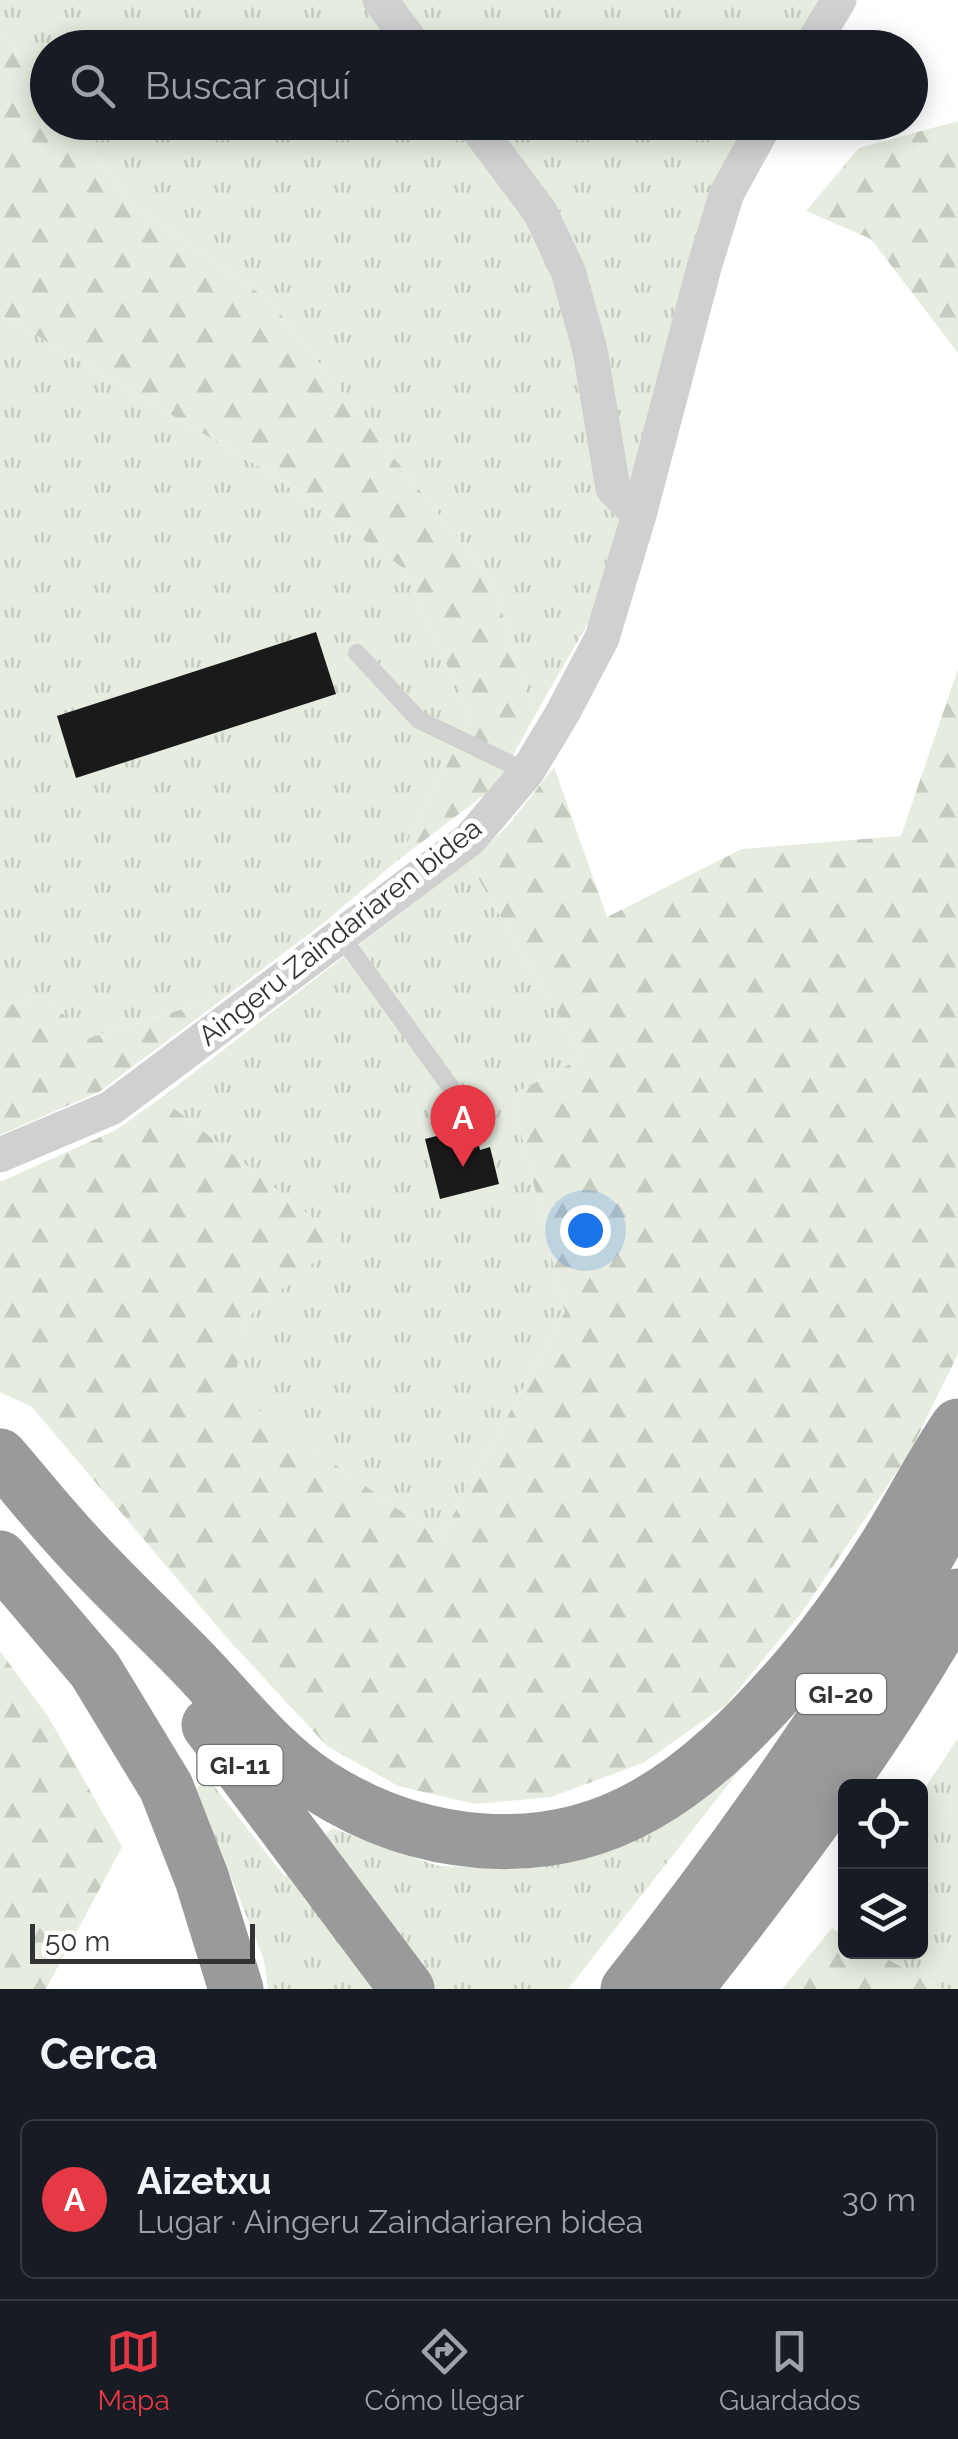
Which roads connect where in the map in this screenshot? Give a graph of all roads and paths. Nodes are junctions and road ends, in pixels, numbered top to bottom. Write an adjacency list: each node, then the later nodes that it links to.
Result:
1 (380, 0): 3 (street)
2 (839, 0): 4 (street)
3 (402, 30)
4 (821, 30)
5 (487, 140): 7 (street)
6 (756, 140): 7 (street, Aingeru Zaindariaren bidea)
7 (639, 515): 9 (street, Aingeru Zaindariaren bidea)
8 (357, 653): 9 (lane)
9 (527, 772): 10 (street, Aingeru Zaindariaren bidea)
10 (341, 936): 11 (lane); 12 (street, Aingeru Zaindariaren bidea)
11 (468, 1111)
12 (0, 1155)
13 (958, 1426): 16 (highway)
14 (0, 1456): 16 (highway, GI-11)
15 (958, 1498): 24 (highway, GI-20)
16 (73, 1542): 23 (highway, GI-11)
17 (0, 1558): 19 (highway, GI-11)
18 (958, 1596): 20 (highway, GI-20)
19 (202, 1879): 21 (highway); 22 (highway, GI-11)
20 (696, 1978)
21 (212, 1989)
22 (236, 1989)
23 (407, 1989)
24 (628, 1989)

